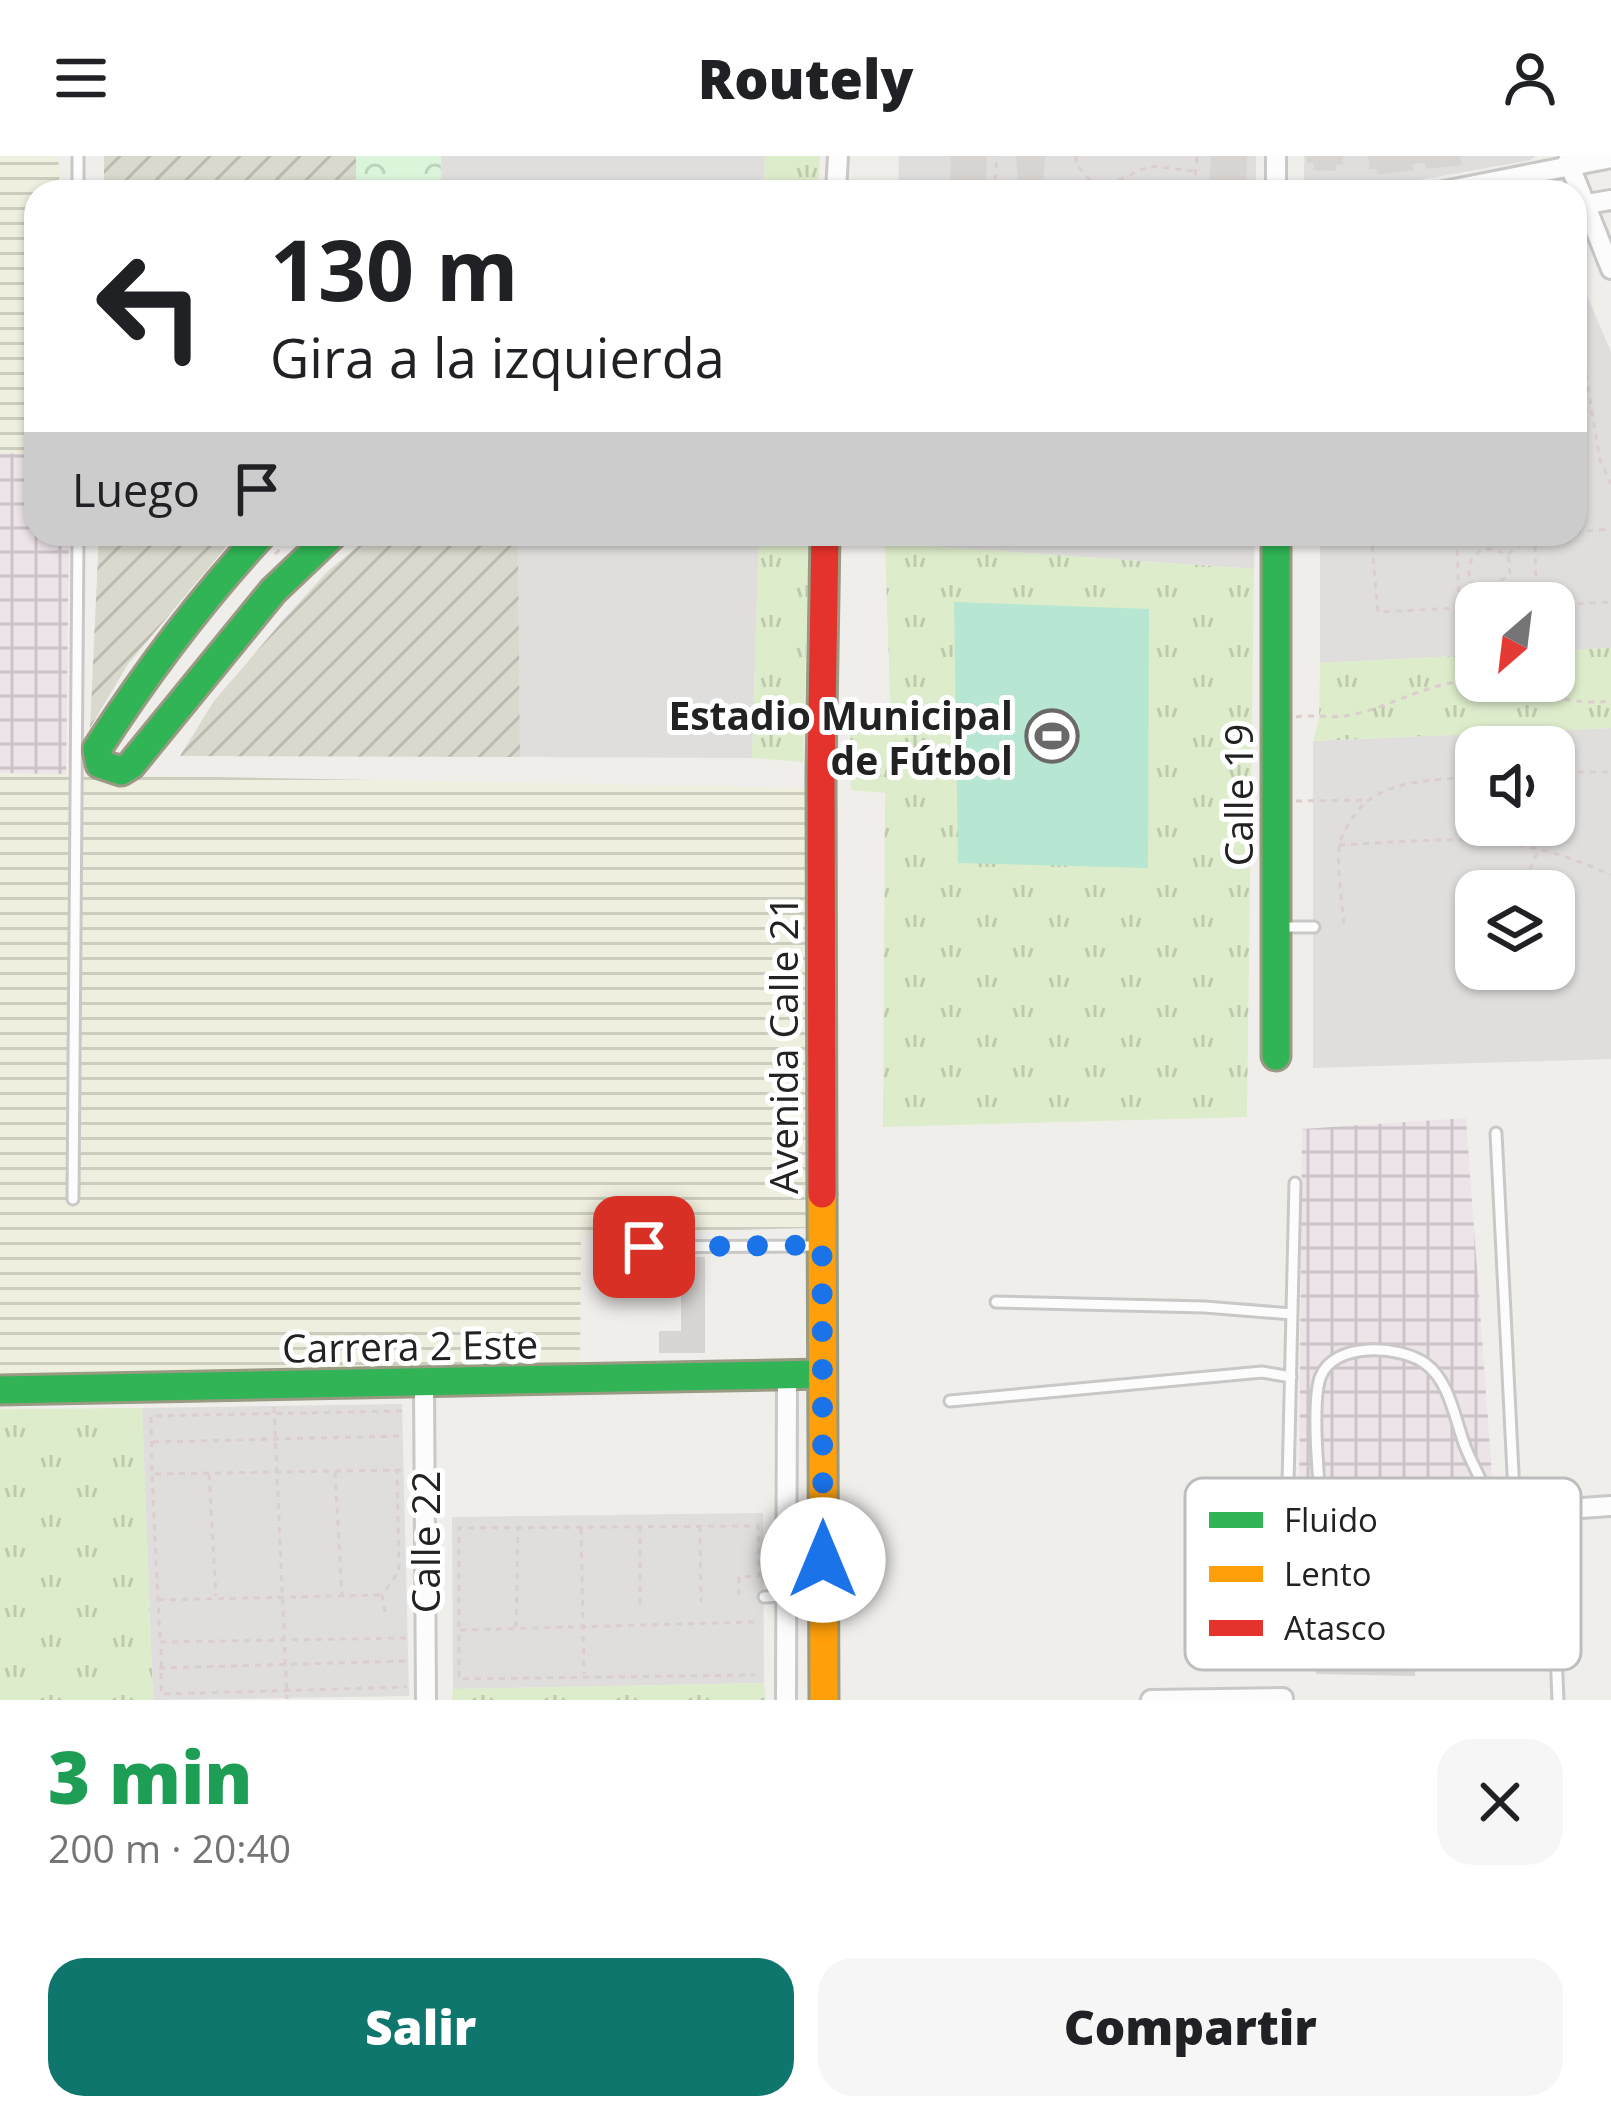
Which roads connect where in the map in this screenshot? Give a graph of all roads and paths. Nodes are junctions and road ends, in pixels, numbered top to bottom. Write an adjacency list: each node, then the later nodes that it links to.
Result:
1 (1197, 156): 4 (path)
2 (1611, 158): 3 (street)
3 (1568, 162): 7 (street)
4 (1195, 172): 5 (path); 6 (path)
5 (1118, 180)
6 (1194, 180)
7 (1491, 180)
8 (1587, 219): 9 (street)
9 (1611, 268)
10 (1587, 388): 11 (path)
11 (1611, 484)
12 (78, 546): 48 (lane)
13 (320, 546): 20 (street)
14 (825, 546): 49 (street, Avenida Calle 21)
15 (1276, 546): 30 (street, Calle 19)
16 (1371, 546): 28 (path)
17 (1457, 546): 22 (path)
18 (1520, 546): 21 (path)
19 (1538, 546): 25 (path)
20 (265, 548)
21 (1508, 554): 23 (path); 24 (path)
22 (1458, 582)
23 (1472, 582)
24 (1498, 582)
25 (1537, 582)
26 (1611, 602): 27 (path)
27 (1575, 604)
28 (1455, 608)
29 (1611, 701): 30 (path)
30 (1276, 719): 35 (street, Calle 19)
31 (1575, 772): 32 (path)
32 (1611, 772)
33 (1455, 779): 34 (path)
34 (1366, 800): 35 (path); 37 (path)
35 (1276, 802): 43 (street, Calle 19)
36 (1455, 839): 37 (path)
37 (1339, 845): 42 (path)
38 (1532, 846): 39 (path)
39 (1540, 848): 40 (path); 41 (path)
40 (1529, 870)
41 (1611, 875)
42 (1343, 924)
43 (1276, 927): 44 (lane); 45 (street, Calle 19)
44 (1314, 927)
45 (1276, 1057)
46 (1496, 1133): 72 (lane)
47 (1295, 1184): 52 (lane)
48 (73, 1199)
49 (822, 1245): 50 (lane); 53 (street, Avenida Calle 21)
50 (603, 1247)
51 (996, 1302): 52 (lane)
52 (1292, 1314): 55 (lane)
53 (822, 1374): 54 (street, Carrera 2 Este); 109 (street, Avenida Calle 21)
54 (787, 1375): 56 (street, Carrera 2 Este); 82 (street)
55 (1291, 1377): 58 (lane); 69 (lane)
56 (424, 1384): 57 (street, Carrera 2 Este); 107 (street, Calle 22)
57 (0, 1390)
58 (950, 1401)
59 (274, 1407): 61 (path)
60 (402, 1411): 61 (path)
61 (274, 1414): 63 (path); 64 (path)
62 (403, 1436): 63 (path)
63 (276, 1438): 64 (path); 66 (path)
64 (152, 1442): 68 (path)
65 (335, 1471): 66 (path); 79 (path); 80 (path)
66 (277, 1472): 67 (path); 81 (path)
67 (209, 1473): 68 (path); 84 (path)
68 (152, 1474): 85 (path)
69 (1288, 1478)
70 (1321, 1478): 71 (lane)
71 (1479, 1478)
72 (1513, 1478)
73 (1611, 1506): 74 (street)
74 (1581, 1508)
75 (700, 1526): 77 (path); 86 (path); 87 (path)
76 (581, 1527): 77 (path); 78 (path); 91 (path)
77 (640, 1527): 88 (path)
78 (518, 1528): 92 (path); 93 (path)
79 (382, 1594): 80 (path); 89 (path)
80 (342, 1595): 81 (path)
81 (282, 1596): 84 (path); 94 (path)
82 (786, 1596): 83 (lane); 108 (street)
83 (764, 1597)
84 (216, 1598): 85 (path)
85 (158, 1600): 96 (path)
86 (740, 1600)
87 (701, 1602)
88 (640, 1604)
89 (385, 1612)
90 (754, 1622): 91 (path)
91 (584, 1626): 92 (path); 102 (path)
92 (516, 1628): 93 (path)
93 (459, 1630): 102 (path)
94 (285, 1638): 95 (path); 96 (path); 98 (path)
95 (408, 1638)
96 (160, 1642): 99 (path)
97 (408, 1661): 98 (path)
98 (285, 1664): 99 (path); 104 (path)
99 (159, 1668): 104 (path)
100 (1557, 1670): 111 (lane)
101 (755, 1675): 102 (path)
102 (584, 1676)
103 (409, 1688): 104 (path)
104 (286, 1691): 106 (path)
105 (1283, 1698): 110 (street)
106 (287, 1699)
107 (426, 1700)
108 (786, 1700)
109 (824, 1700)
110 (1150, 1700)
111 (1558, 1700)

